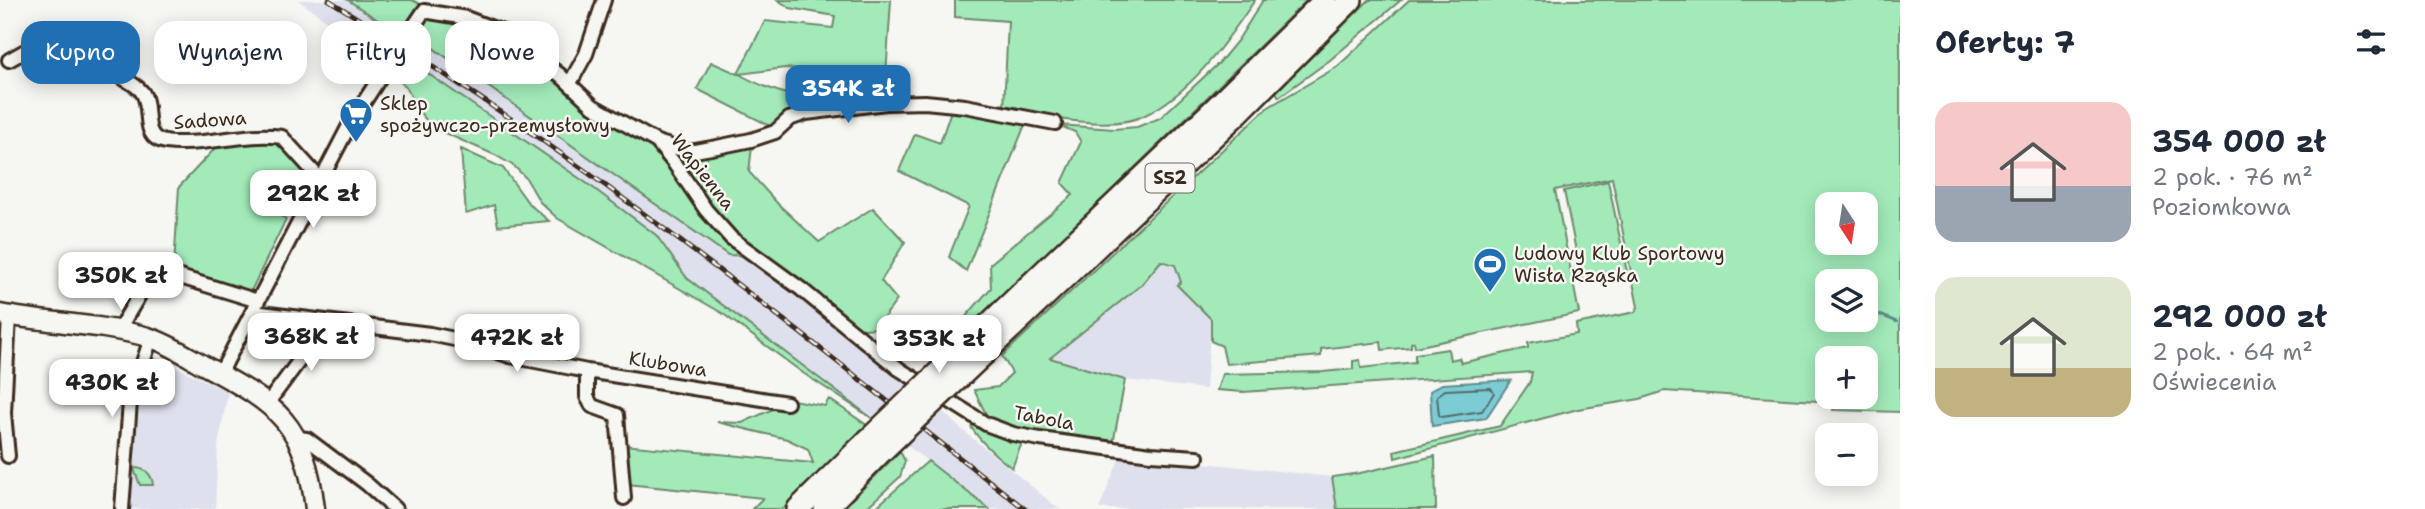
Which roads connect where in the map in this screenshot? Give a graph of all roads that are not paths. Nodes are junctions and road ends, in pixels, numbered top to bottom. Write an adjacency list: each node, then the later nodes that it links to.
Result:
1 (604, 0): 6 (street)
2 (1325, 0): 17 (highway, S52)
3 (1351, 0): 17 (highway, S52)
4 (423, 6): 6 (street, Wapienna); 11 (street, bridge)
5 (9, 60): 11 (street, Sadowa)
6 (570, 83): 8 (street, Wapienna)
7 (1055, 123): 9 (street)
8 (657, 142): 9 (street); 10 (street, Wapienna)
9 (689, 152): 10 (street)
10 (679, 169): 18 (street, Wapienna)
11 (321, 180): 12 (street)
12 (256, 307): 14 (street, Klubowa); 15 (street, Klubowa); 20 (street)
13 (5, 315): 15 (street); 25 (street)
14 (328, 322): 19 (street, Klubowa); 22 (street)
15 (118, 331): 16 (street)
16 (151, 338): 20 (street); 28 (street)
17 (978, 347): 24 (highway, S52, bridge)
18 (899, 369): 26 (street, Tabola)
19 (587, 371): 21 (street, Klubowa); 27 (street)
20 (220, 374): 22 (street)
21 (787, 403)
22 (267, 404): 23 (street)
23 (298, 438): 29 (street); 30 (street)
24 (875, 445): 31 (highway, S52); 32 (highway, S52)
25 (8, 456)
26 (1198, 457)
27 (624, 498)
28 (122, 509)
29 (315, 509)
30 (395, 509)
31 (798, 509)
32 (825, 509)

